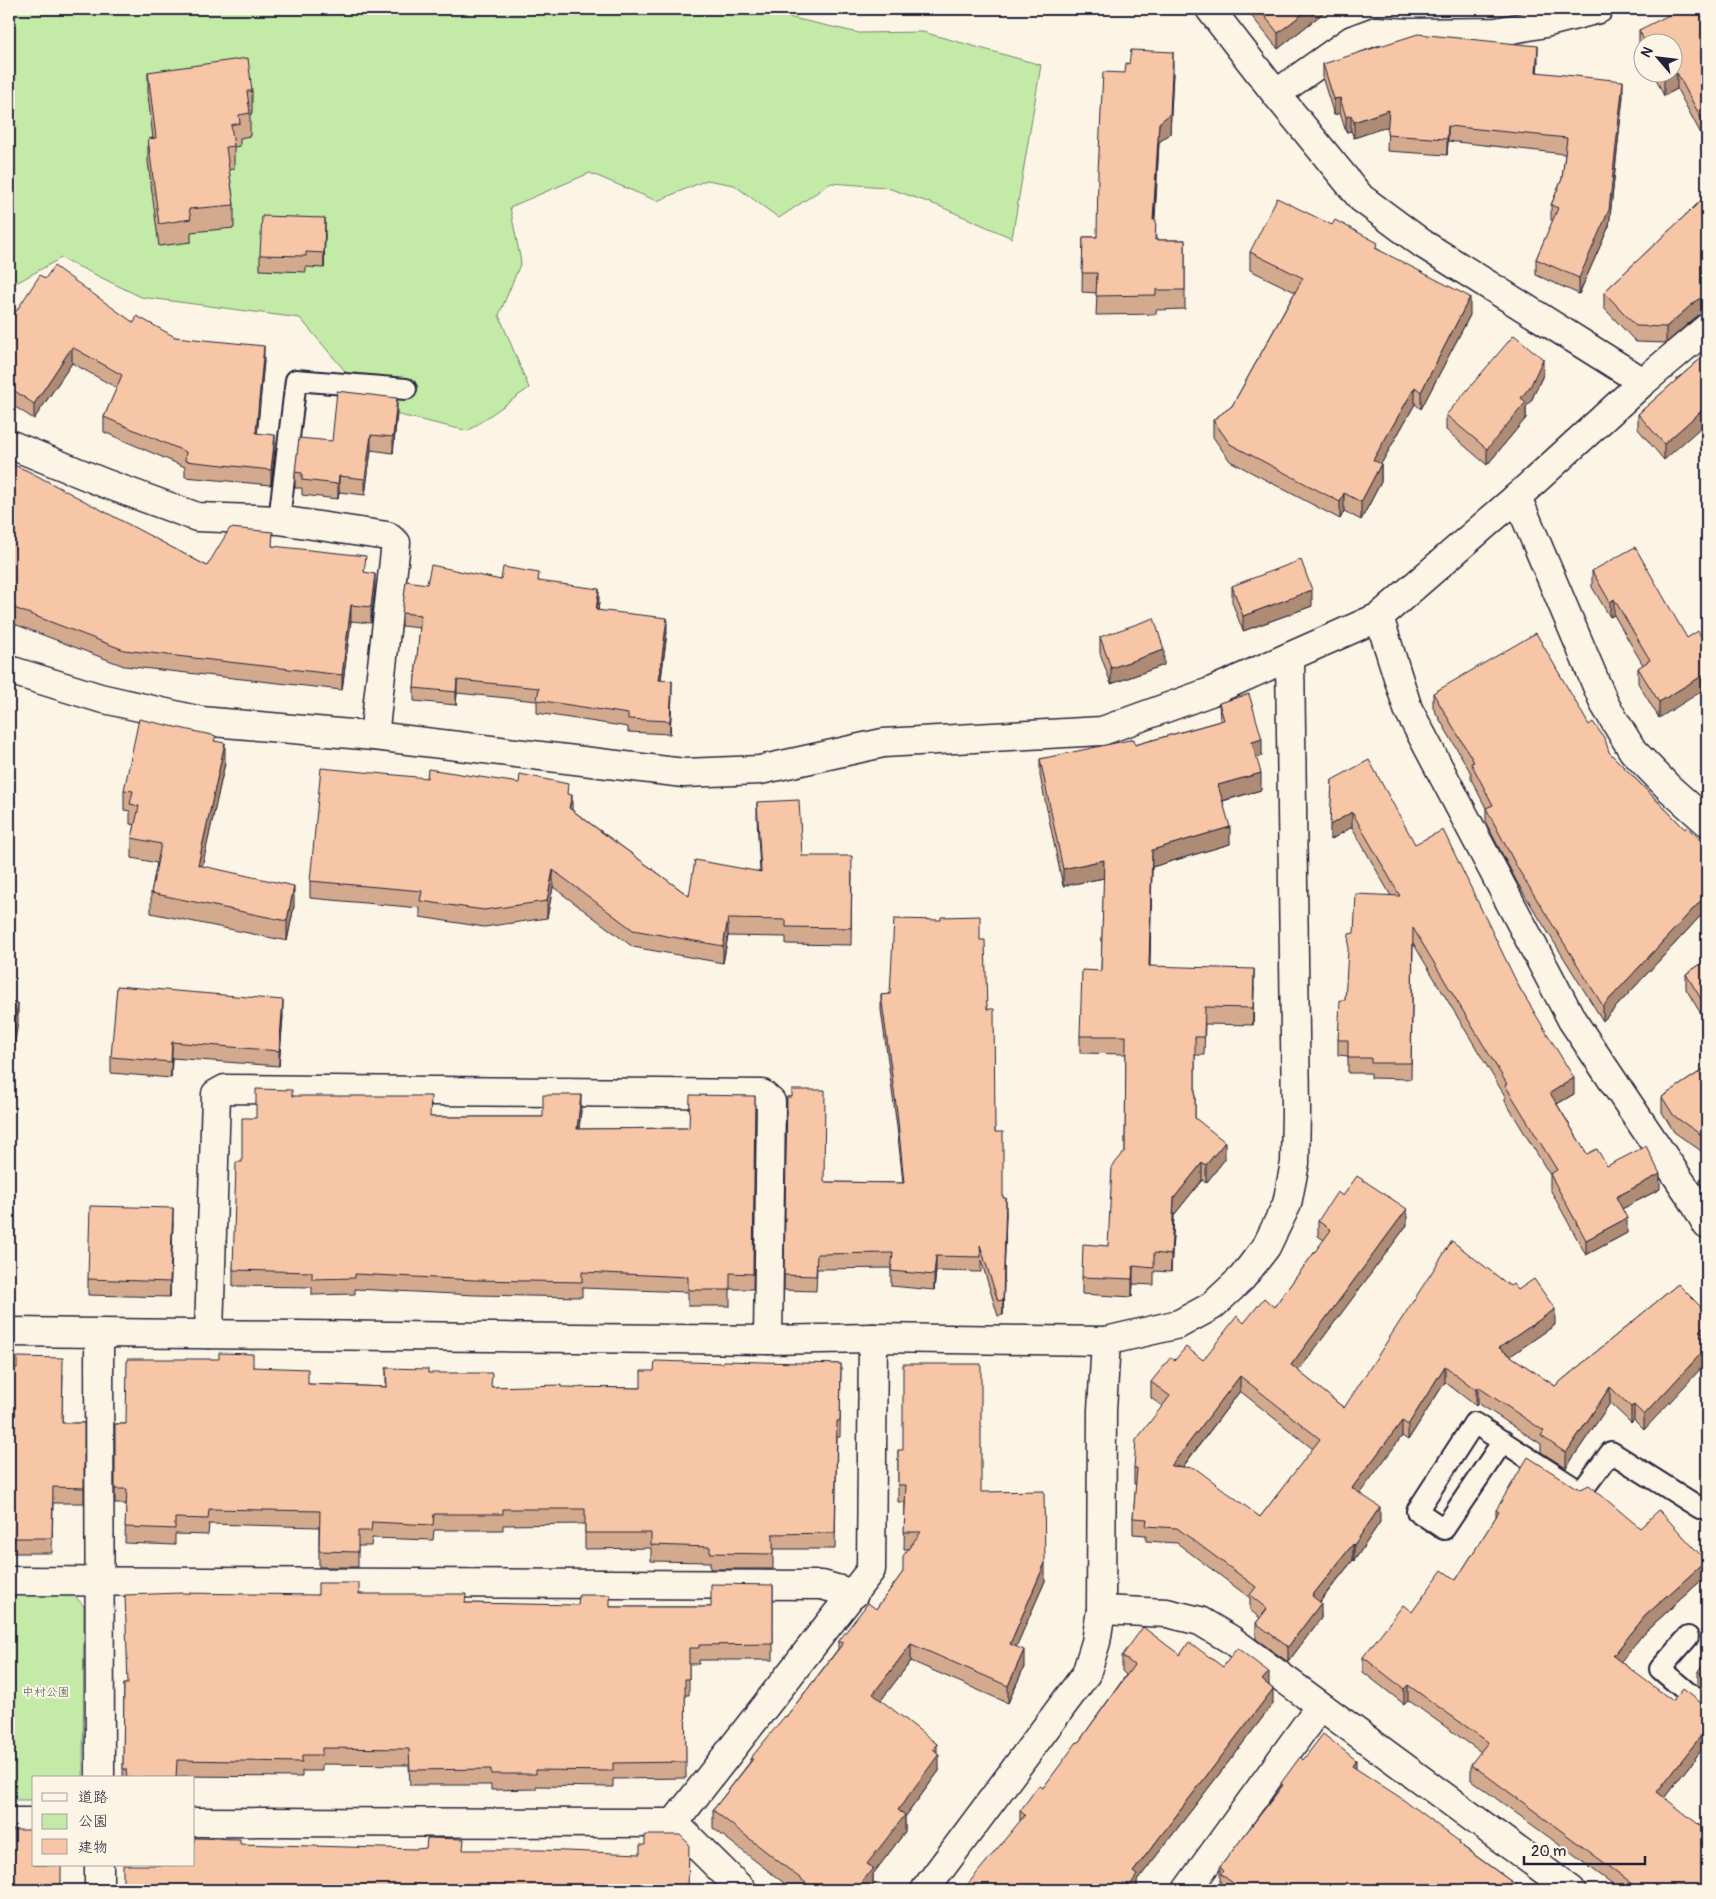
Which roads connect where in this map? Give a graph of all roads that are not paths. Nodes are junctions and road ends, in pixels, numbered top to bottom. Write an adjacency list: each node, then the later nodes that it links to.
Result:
1 (1210, 9): 3 (street)
2 (1600, 9): 3 (street)
3 (1276, 94): 5 (street)
4 (1707, 328): 5 (street)
5 (1643, 382): 8 (street)
6 (406, 389): 9 (lane)
7 (9, 444): 9 (street)
8 (1517, 497): 10 (street); 14 (street)
9 (279, 520): 13 (street)
10 (1380, 617): 11 (street); 15 (street)
11 (1290, 657): 13 (street); 21 (street)
12 (9, 670): 13 (street)
13 (374, 736)
14 (1707, 822)
15 (1707, 1225)
16 (9, 1332): 17 (street)
17 (99, 1334): 18 (street); 25 (street)
18 (209, 1334): 20 (street); 20 (street)
19 (873, 1338): 20 (street); 21 (street); 26 (street)
20 (768, 1340)
21 (1106, 1341): 27 (street)
22 (1503, 1441): 22 (lane); 23 (lane)
23 (1699, 1510)
24 (9, 1581): 25 (street)
25 (100, 1582): 26 (street); 31 (street)
26 (854, 1594): 35 (street)
27 (1101, 1610): 29 (street); 39 (street)
28 (1688, 1637): 30 (lane)
29 (1320, 1706): 40 (street); 41 (street)
30 (1707, 1709)
31 (100, 1776)
32 (9, 1822): 33 (street)
33 (32, 1822)
34 (195, 1822): 35 (street)
35 (674, 1823): 38 (street)
36 (99, 1866): 37 (street)
37 (99, 1890)
38 (742, 1890)
39 (925, 1890)
40 (1187, 1890)
41 (1572, 1890)

